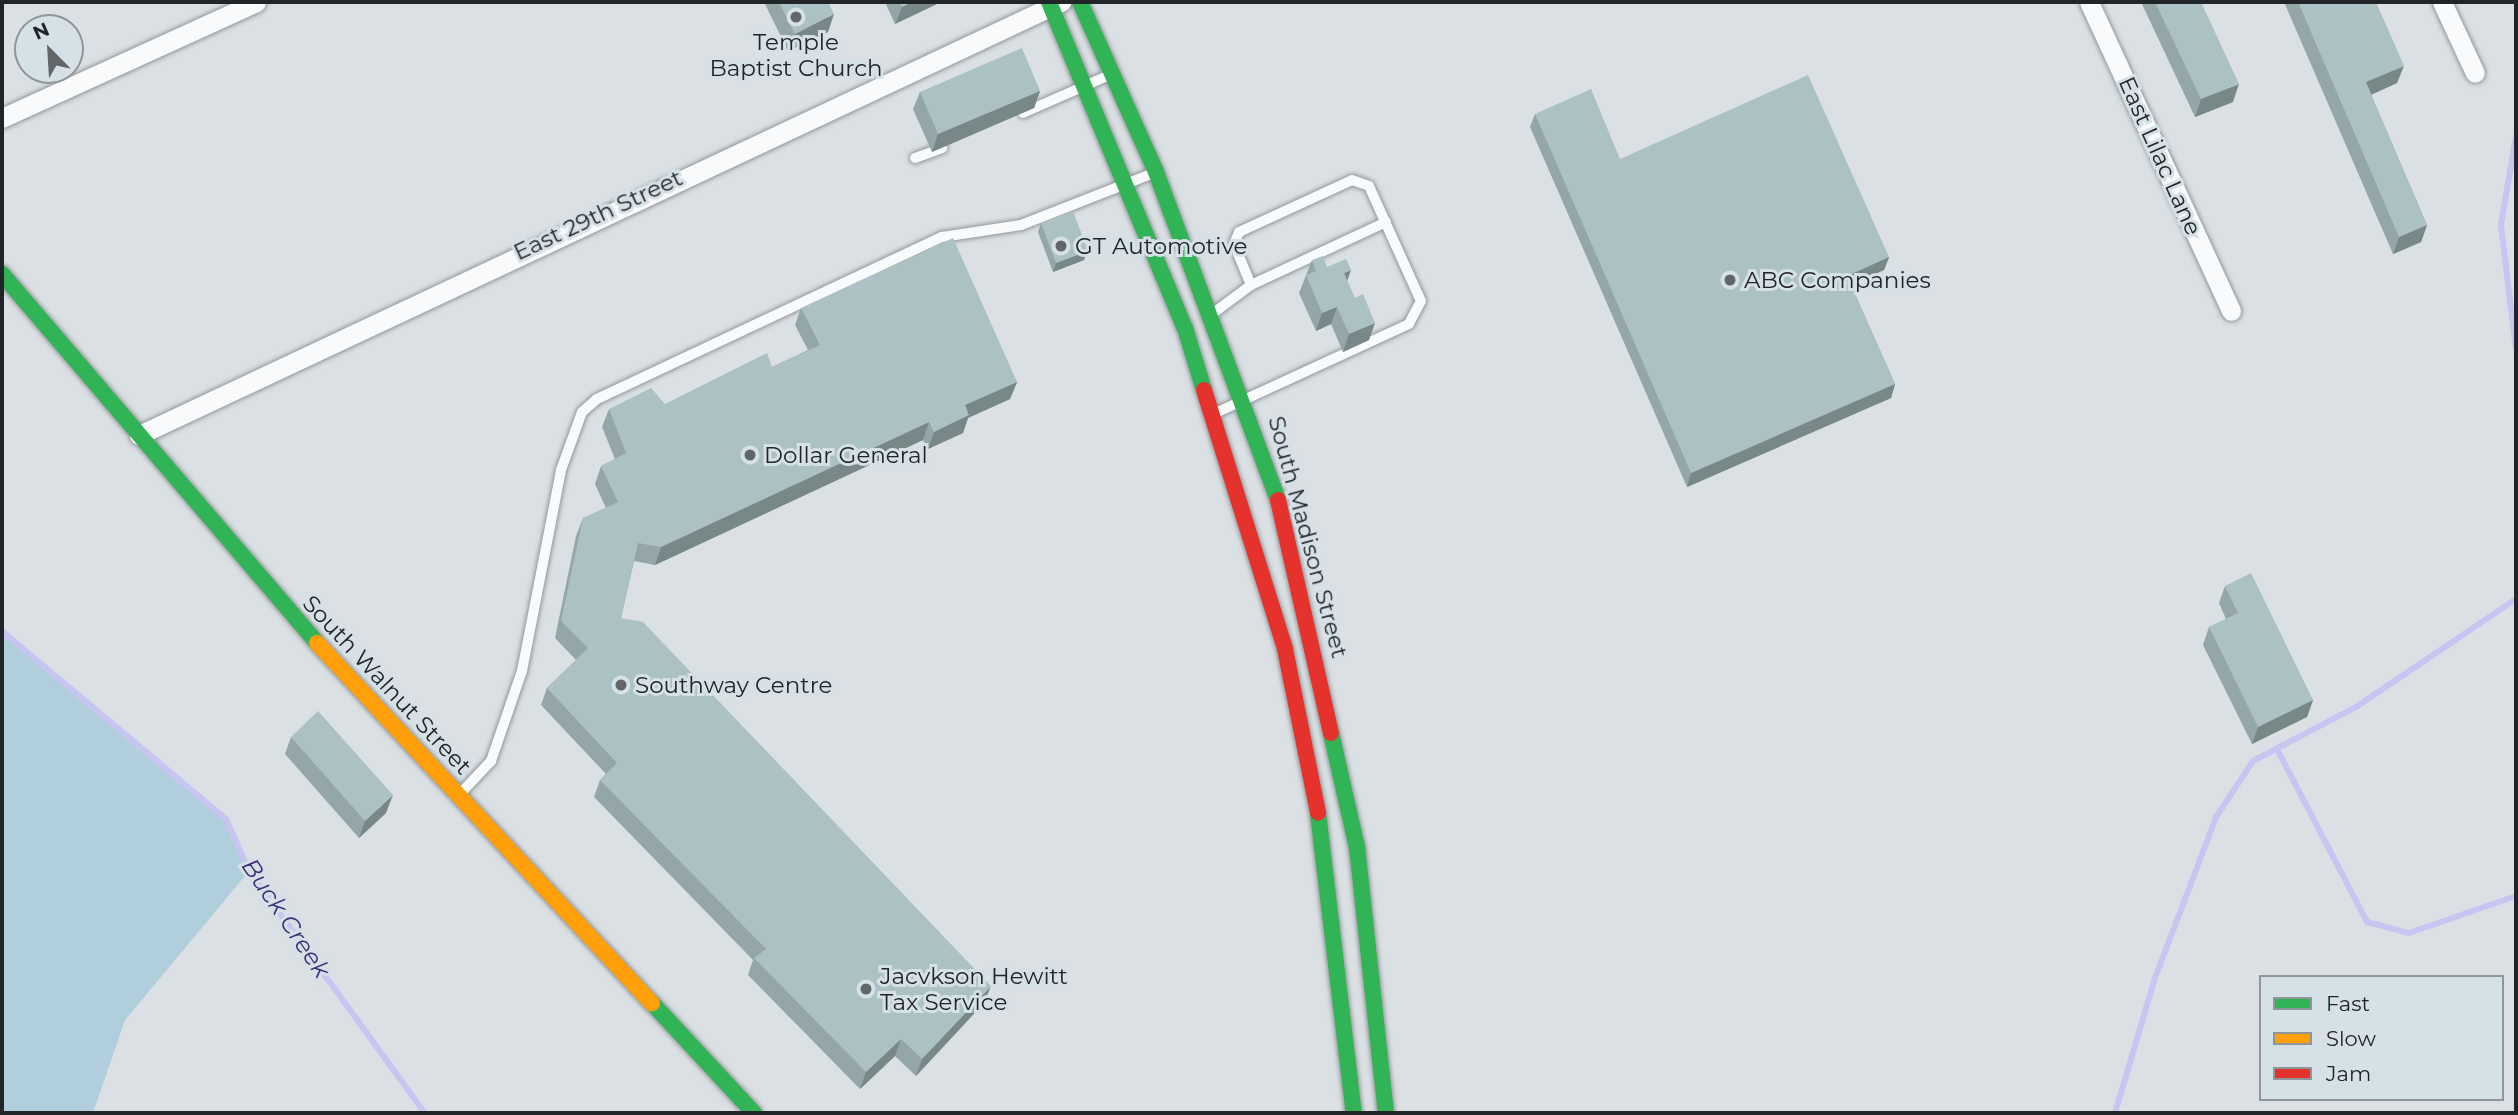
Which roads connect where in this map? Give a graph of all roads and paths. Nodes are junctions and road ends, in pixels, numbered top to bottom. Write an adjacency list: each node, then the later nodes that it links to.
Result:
1 (256, 2): 9 (street)
2 (1080, 2): 7 (main road, South Madison Street)
3 (2089, 2): 18 (street, East Lilac Lane)
4 (2442, 2): 6 (street)
5 (1054, 3): 8 (main road); 22 (street, East 29th Street)
6 (2475, 73)
7 (1112, 74): 8 (lane); 13 (main road, South Madison Street)
8 (1084, 86): 10 (lane); 14 (main road)
9 (2, 118)
10 (1009, 119)
11 (957, 141): 12 (lane)
12 (915, 158)
13 (1156, 172): 14 (lane); 19 (main road, South Madison Street)
14 (1125, 184): 21 (main road); 23 (lane)
15 (1386, 222): 17 (lane); 17 (lane); 20 (lane)
16 (2, 274): 22 (main road, South Walnut Street)
17 (1251, 285): 19 (lane)
18 (2231, 311)
19 (1211, 314): 20 (main road, South Madison Street)
20 (1245, 399): 21 (lane); 26 (main road, South Madison Street)
21 (1213, 414): 25 (main road)
22 (139, 436): 23 (main road, South Walnut Street)
23 (459, 796): 24 (main road, South Walnut Street)
24 (754, 1113)
25 (1354, 1113)
26 (1386, 1113)

